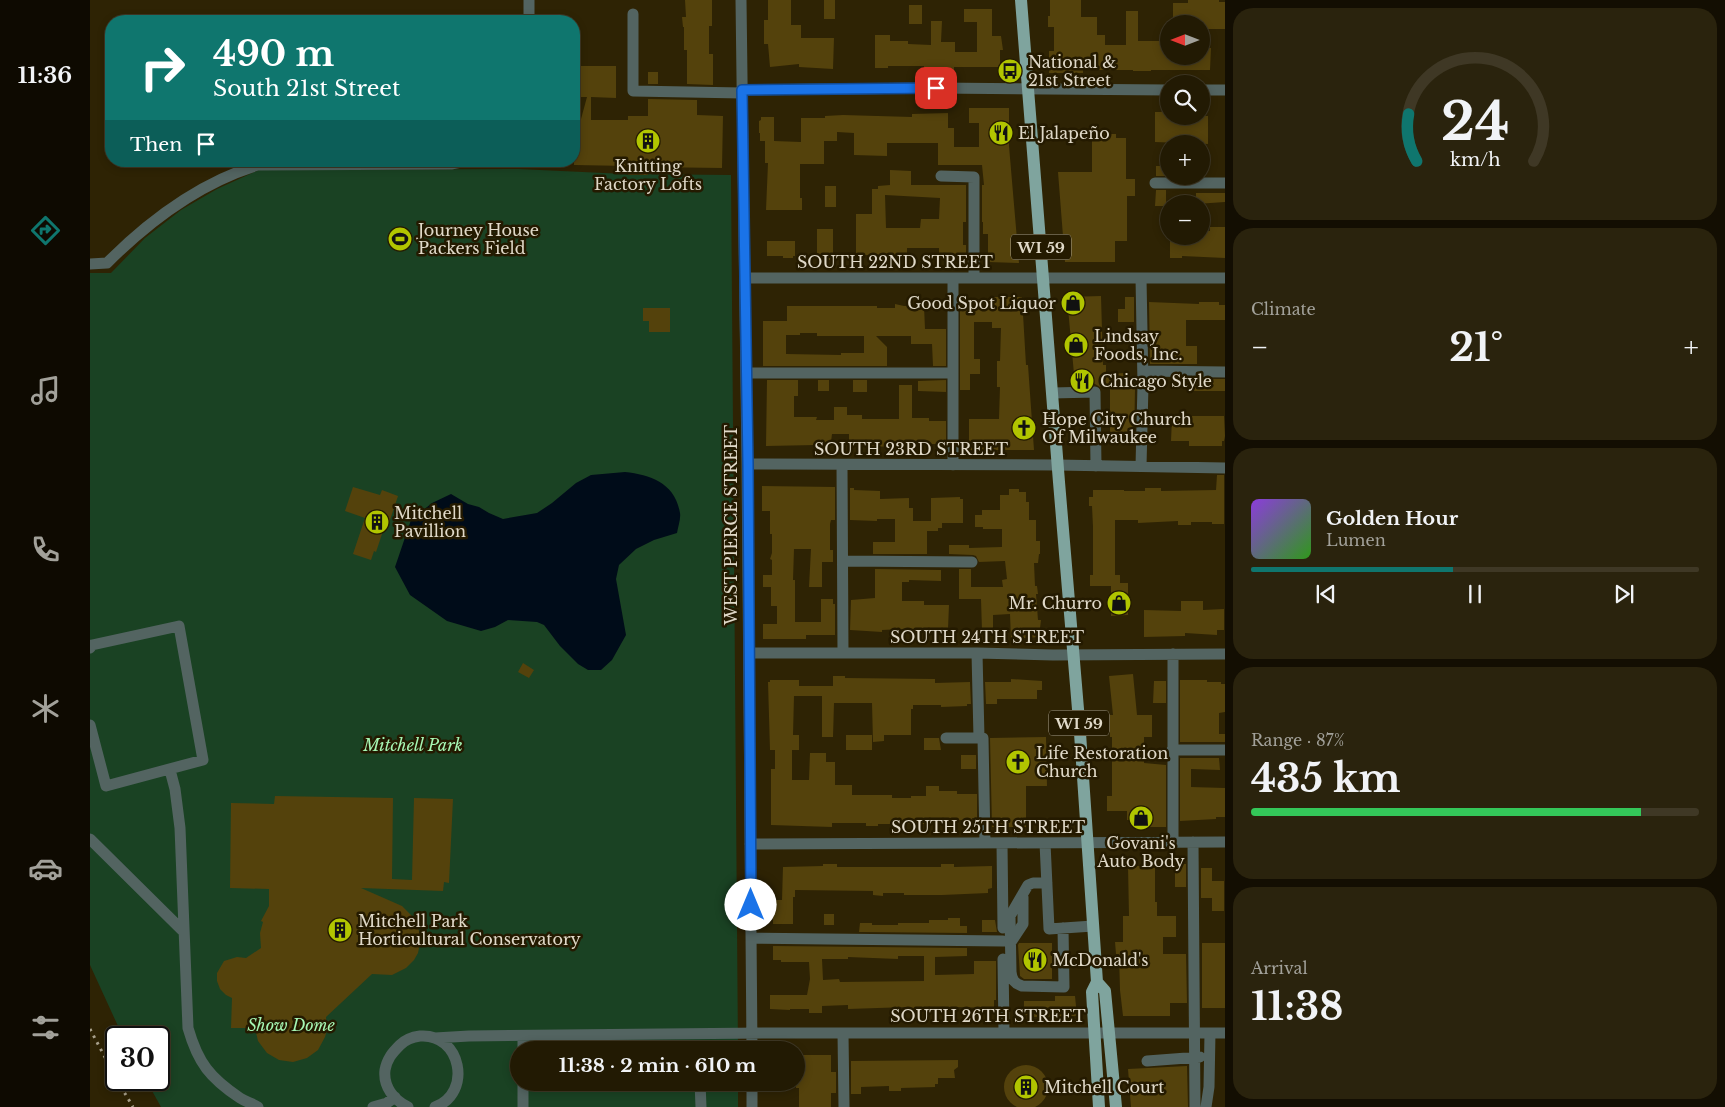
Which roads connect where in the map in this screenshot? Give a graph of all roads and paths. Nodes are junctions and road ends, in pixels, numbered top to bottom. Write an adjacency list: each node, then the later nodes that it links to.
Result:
1 (529, 0): 5 (street)
2 (741, 0): 10 (street, WEST PIERCE STREET)
3 (1021, 0): 6 (main road, WI 59)
4 (633, 14): 10 (street)
5 (528, 15)
6 (1029, 89): 7 (street); 10 (street); 19 (main road, WI 59)
7 (1160, 90)
8 (1210, 90): 9 (street)
9 (1225, 90)
10 (742, 91): 16 (street, WEST PIERCE STREET)
11 (251, 167): 15 (street)
12 (941, 176): 18 (street)
13 (1155, 183): 14 (street)
14 (1225, 183)
15 (90, 264)
16 (745, 278): 17 (street, SOUTH 22ND STREET); 25 (street, WEST PIERCE STREET)
17 (953, 278): 18 (street, SOUTH 22ND STREET); 23 (street)
18 (974, 278): 19 (street, SOUTH 22ND STREET)
19 (1043, 278): 20 (street, SOUTH 22ND STREET); 26 (main road, WI 59)
20 (1141, 278): 21 (street, SOUTH 22ND STREET); 22 (street)
21 (1225, 278)
22 (1143, 371): 24 (street); 32 (street)
23 (953, 372): 25 (street); 29 (street)
24 (1225, 372)
25 (746, 373): 27 (street, WEST PIERCE STREET)
26 (1052, 393): 30 (main road, WI 59); 31 (street)
27 (748, 464): 28 (street, SOUTH 23RD STREET); 37 (street, WEST PIERCE STREET)
28 (842, 465): 29 (street, SOUTH 23RD STREET); 34 (street)
29 (953, 465): 30 (street, SOUTH 23RD STREET)
30 (1057, 465): 31 (street, SOUTH 23RD STREET); 42 (main road, WI 59)
31 (1096, 466): 32 (street, SOUTH 23RD STREET)
32 (1141, 466): 33 (street, SOUTH 23RD STREET)
33 (1225, 468)
34 (842, 561): 35 (street); 38 (street)
35 (972, 562)
36 (90, 648): 48 (street)
37 (749, 653): 38 (street, SOUTH 24TH STREET); 56 (street, WEST PIERCE STREET)
38 (843, 653): 39 (street, SOUTH 24TH STREET)
39 (976, 653): 42 (street, SOUTH 24TH STREET); 45 (street)
40 (1173, 654): 41 (street, SOUTH 24TH STREET); 42 (street, SOUTH 24TH STREET); 46 (street)
41 (1225, 654)
42 (1073, 655): 57 (main road, WI 59)
43 (90, 725): 48 (street)
44 (946, 738): 45 (street)
45 (978, 738): 52 (street)
46 (1172, 750): 47 (street); 55 (street)
47 (1225, 750)
48 (170, 770): 61 (street)
49 (90, 839): 61 (street)
50 (1193, 842): 51 (street, SOUTH 25TH STREET); 55 (street, SOUTH 25TH STREET); 68 (street)
51 (1225, 842)
52 (985, 843): 53 (street, SOUTH 25TH STREET); 56 (street, SOUTH 25TH STREET)
53 (1002, 843): 54 (street, SOUTH 25TH STREET); 63 (street)
54 (1045, 843): 57 (street, SOUTH 25TH STREET); 58 (street)
55 (1173, 843): 57 (street, SOUTH 25TH STREET)
56 (750, 844): 62 (street, WEST PIERCE STREET)
57 (1087, 844): 59 (main road, WI 59)
58 (1047, 883): 60 (street); 63 (street)
59 (1093, 926): 60 (street); 64 (main road, WI 59)
60 (1063, 928): 63 (street)
61 (184, 932): 89 (street)
62 (751, 938): 63 (street); 71 (street, WEST PIERCE STREET)
63 (1007, 942): 65 (street)
64 (1097, 982): 66 (main road, WI 59); 67 (main road, WI 59)
65 (1004, 1032): 66 (street, SOUTH 26TH STREET); 72 (street, SOUTH 26TH STREET)
66 (1094, 1032): 67 (street, SOUTH 26TH STREET); 98 (main road, WI 59)
67 (1109, 1032): 68 (street, SOUTH 26TH STREET); 99 (main road, WI 59)
68 (1194, 1032): 69 (street, SOUTH 26TH STREET); 80 (street)
69 (1210, 1032): 70 (street, SOUTH 26TH STREET); 81 (street)
70 (1225, 1032)
71 (751, 1033): 72 (street, SOUTH 26TH STREET); 73 (street, SOUTH 26TH STREET); 79 (street, WEST PIERCE STREET)
72 (843, 1033): 97 (street)
73 (700, 1034): 75 (street, SOUTH 26TH STREET); 78 (street)
74 (470, 1036): 75 (street, SOUTH 26TH STREET); 76 (street, SOUTH 26TH STREET); 83 (street)
75 (522, 1036): 77 (street)
76 (435, 1038): 83 (street); 88 (street, SOUTH 26TH STREET)
77 (522, 1041)
78 (700, 1041)
79 (751, 1041)
80 (1194, 1056): 81 (street); 82 (street); 100 (street)
81 (1210, 1056): 101 (street)
82 (1147, 1061)
83 (457, 1062): 84 (street)
84 (454, 1091): 92 (street); 93 (street)
85 (523, 1091): 94 (street)
86 (700, 1091): 95 (street)
87 (752, 1091): 96 (street)
88 (395, 1097): 90 (street); 91 (street)
89 (258, 1107)
90 (373, 1107)
91 (408, 1107)
92 (435, 1107)
93 (455, 1107)
94 (523, 1107)
95 (700, 1107)
96 (752, 1107)
97 (844, 1107)
98 (1100, 1107)
99 (1116, 1107)
100 (1195, 1107)
101 (1206, 1107)

